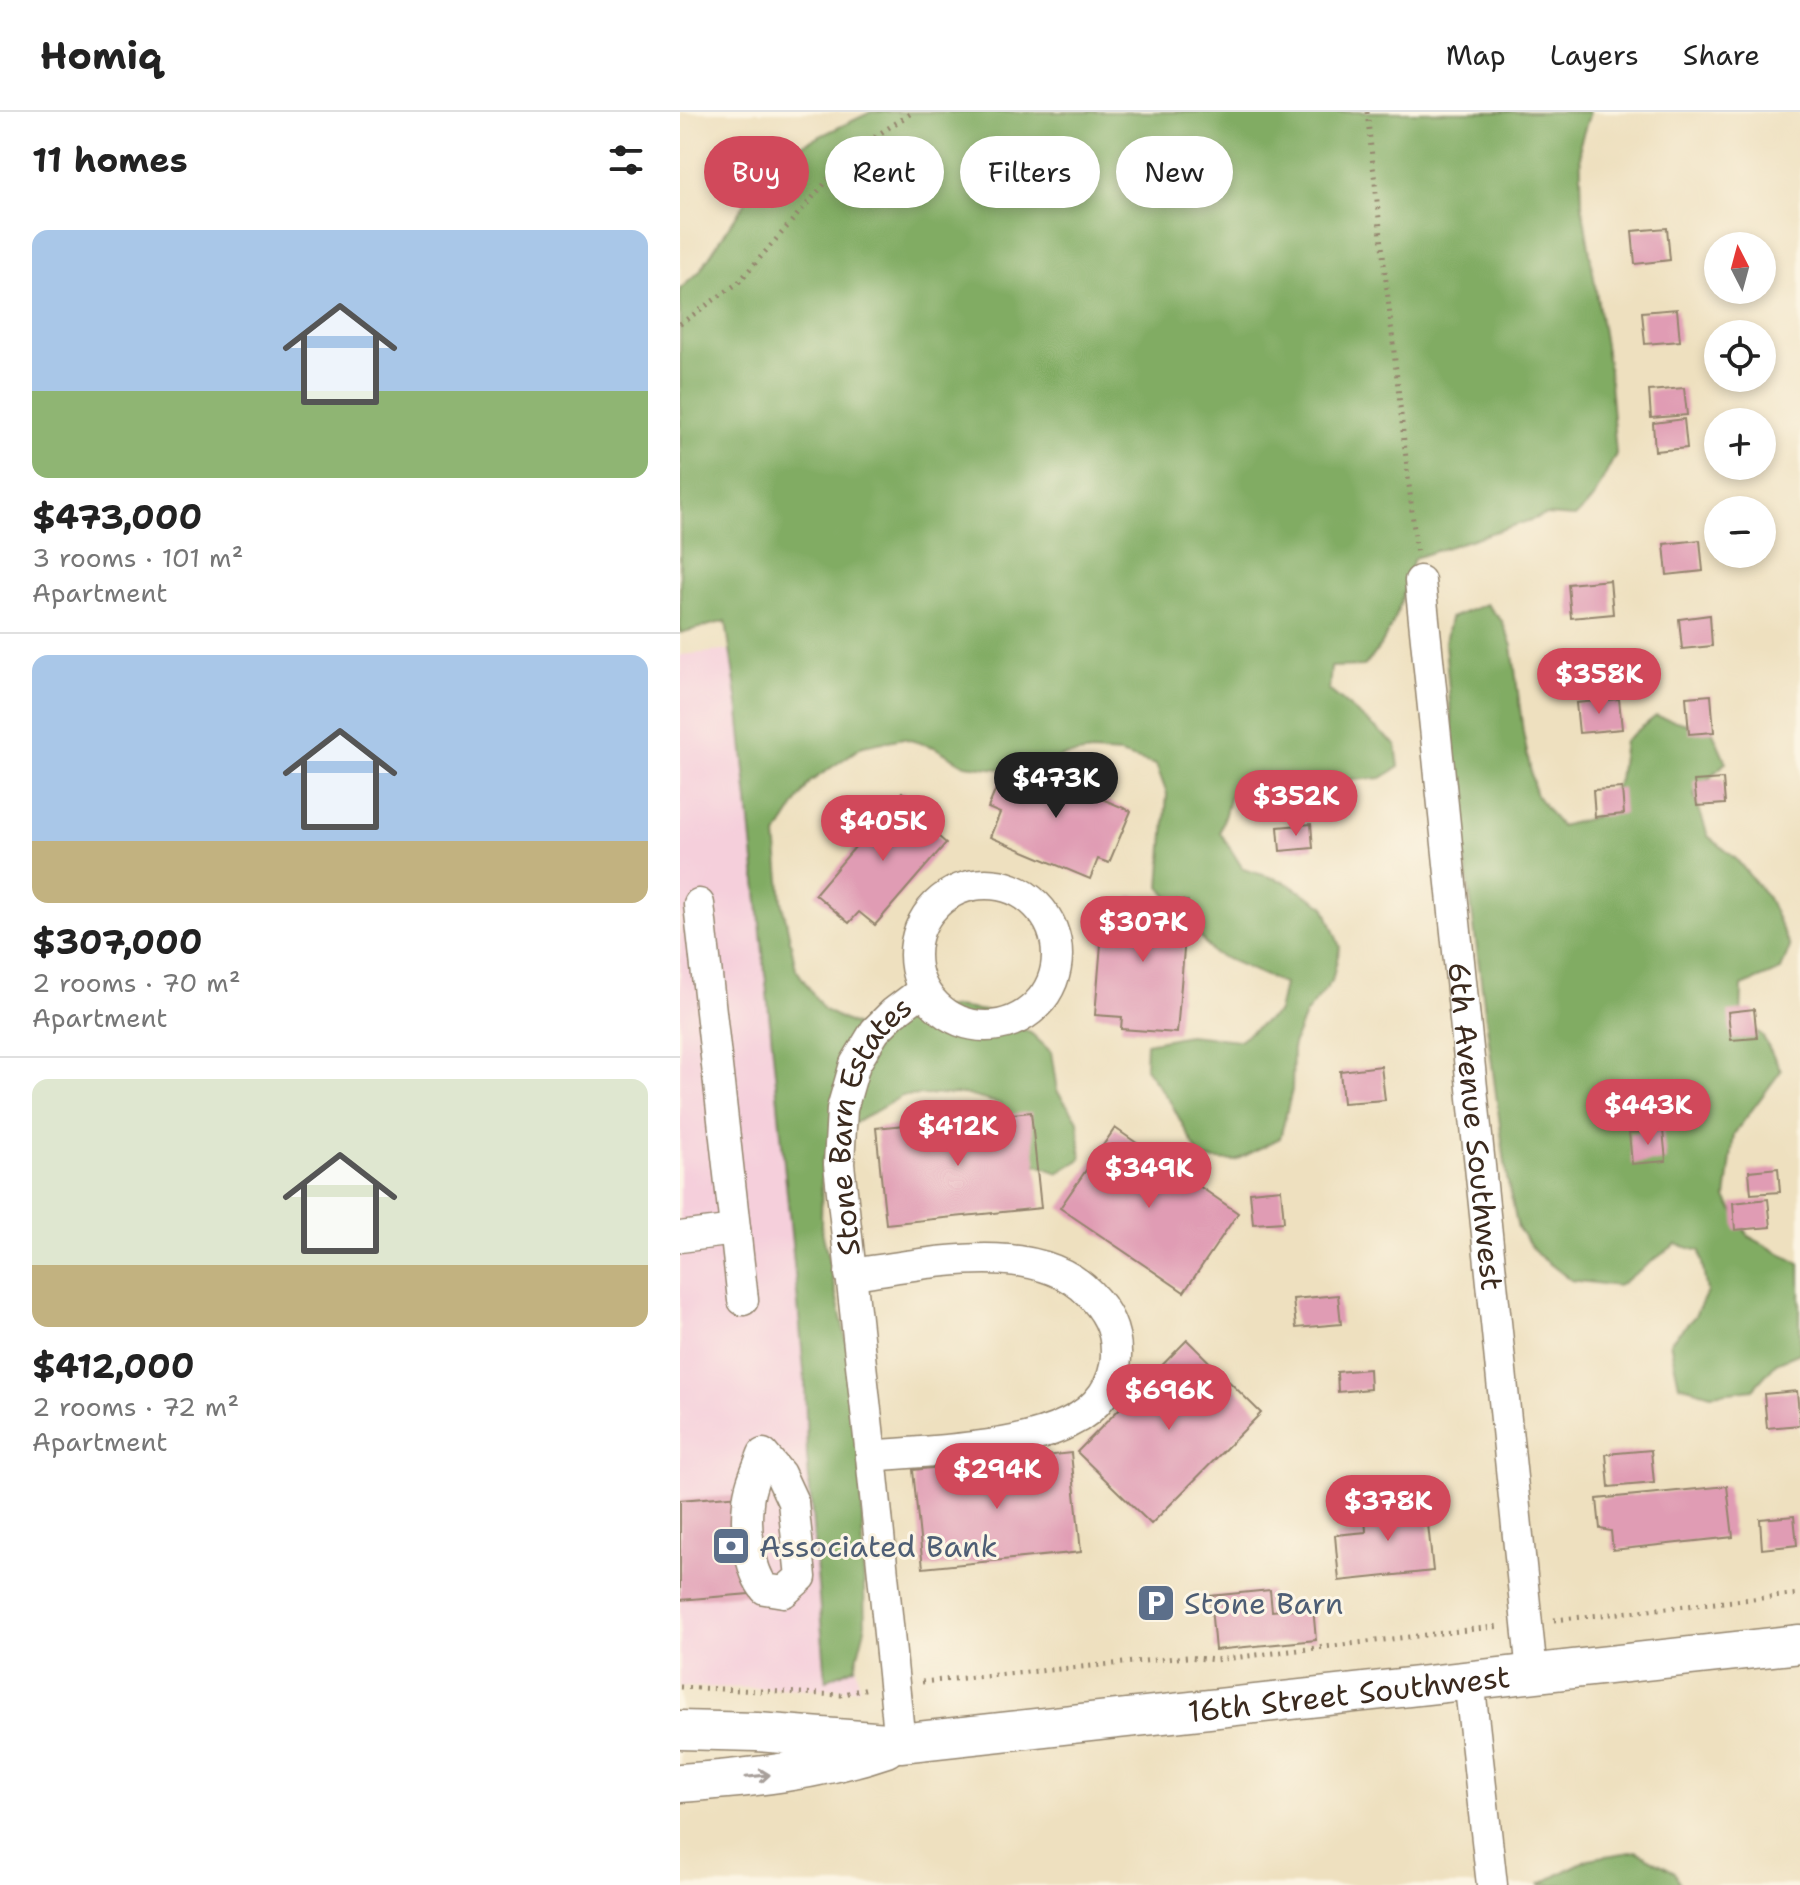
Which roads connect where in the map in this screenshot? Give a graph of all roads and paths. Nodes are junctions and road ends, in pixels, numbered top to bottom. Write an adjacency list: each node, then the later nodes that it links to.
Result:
1 (913, 112): 3 (path)
2 (1367, 112): 4 (path)
3 (680, 324)
4 (1420, 581): 13 (street, 6th Avenue Southwest)
5 (699, 904): 7 (street)
6 (922, 991): 6 (street, Stone Barn Estates); 9 (street, Stone Barn Estates)
7 (735, 1230): 8 (street); 10 (street)
8 (680, 1237)
9 (850, 1274): 11 (street, Stone Barn Estates); 11 (street, Stone Barn Estates)
10 (743, 1300)
11 (871, 1456): 17 (street, Stone Barn Estates)
12 (1800, 1594): 13 (path)
13 (1526, 1623): 15 (street, 6th Avenue Southwest); 17 (path)
14 (1800, 1644): 15 (main road, 16th Street Southwest)
15 (1532, 1673): 16 (main road, 16th Street Southwest)
16 (1469, 1679): 20 (main road, 16th Street Southwest); 22 (street)
17 (894, 1685): 18 (path); 20 (street, Stone Barn Estates)
18 (680, 1687)
19 (680, 1730): 20 (main road, 16th Street Southwest)
20 (900, 1743): 21 (main road, 16th Street Southwest, one-way to 20)
21 (680, 1783)
22 (1492, 1885)

